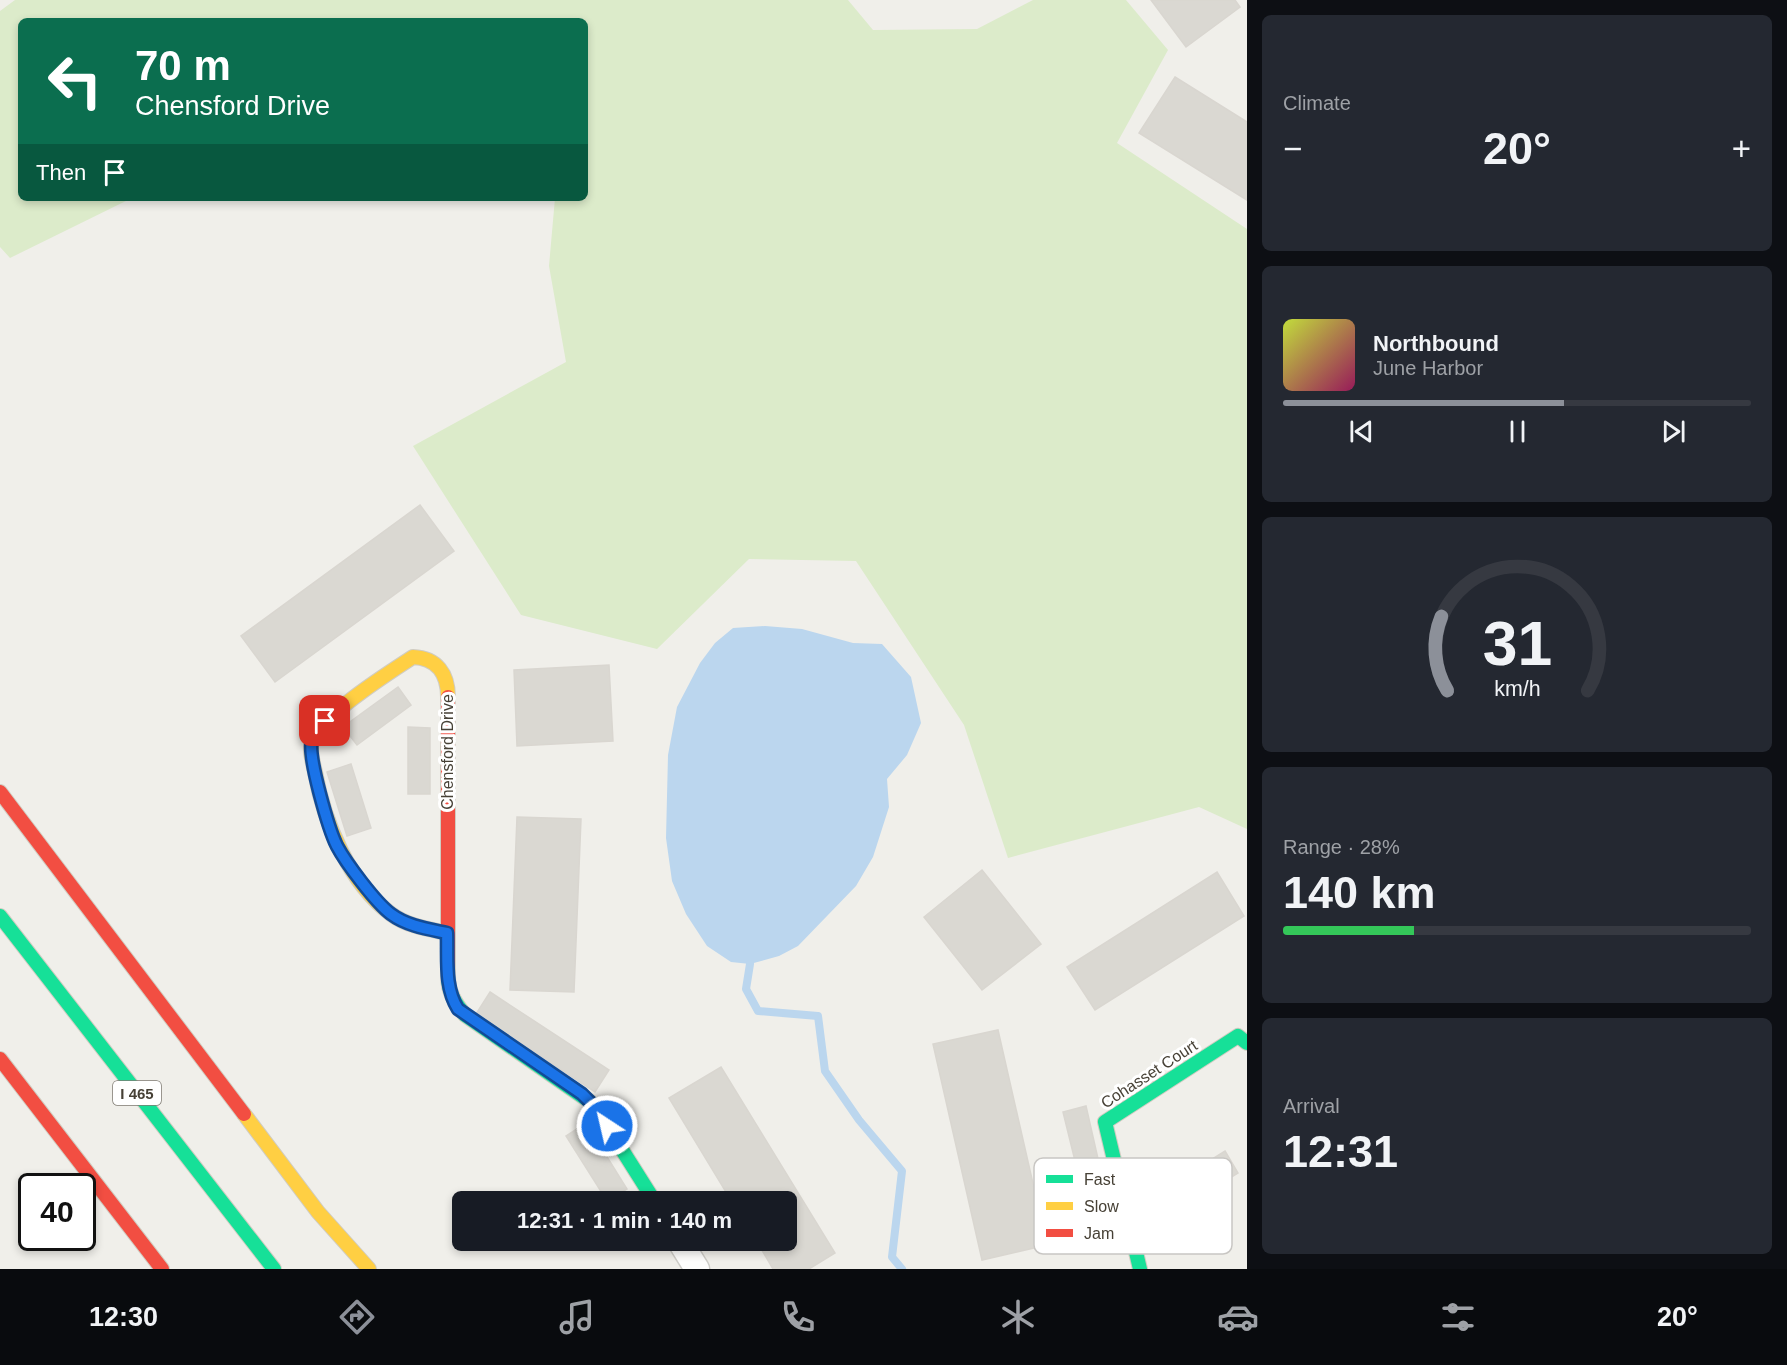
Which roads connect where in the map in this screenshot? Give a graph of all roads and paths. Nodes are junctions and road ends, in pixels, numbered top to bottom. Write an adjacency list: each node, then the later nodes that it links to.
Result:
1 (0, 792): 12 (main road)
2 (0, 916): 11 (main road, I 465)
3 (447, 933): 3 (main road, Chensford Drive); 7 (main road, Chensford Drive)
4 (1247, 1043): 6 (main road, Cohasset Court)
5 (0, 1059): 10 (main road)
6 (1114, 1158)
7 (648, 1191)
8 (687, 1251): 13 (street)
9 (1136, 1254): 14 (main road, Cohasset Court)
10 (162, 1269)
11 (274, 1269)
12 (369, 1269)
13 (698, 1269)
14 (1140, 1269)

